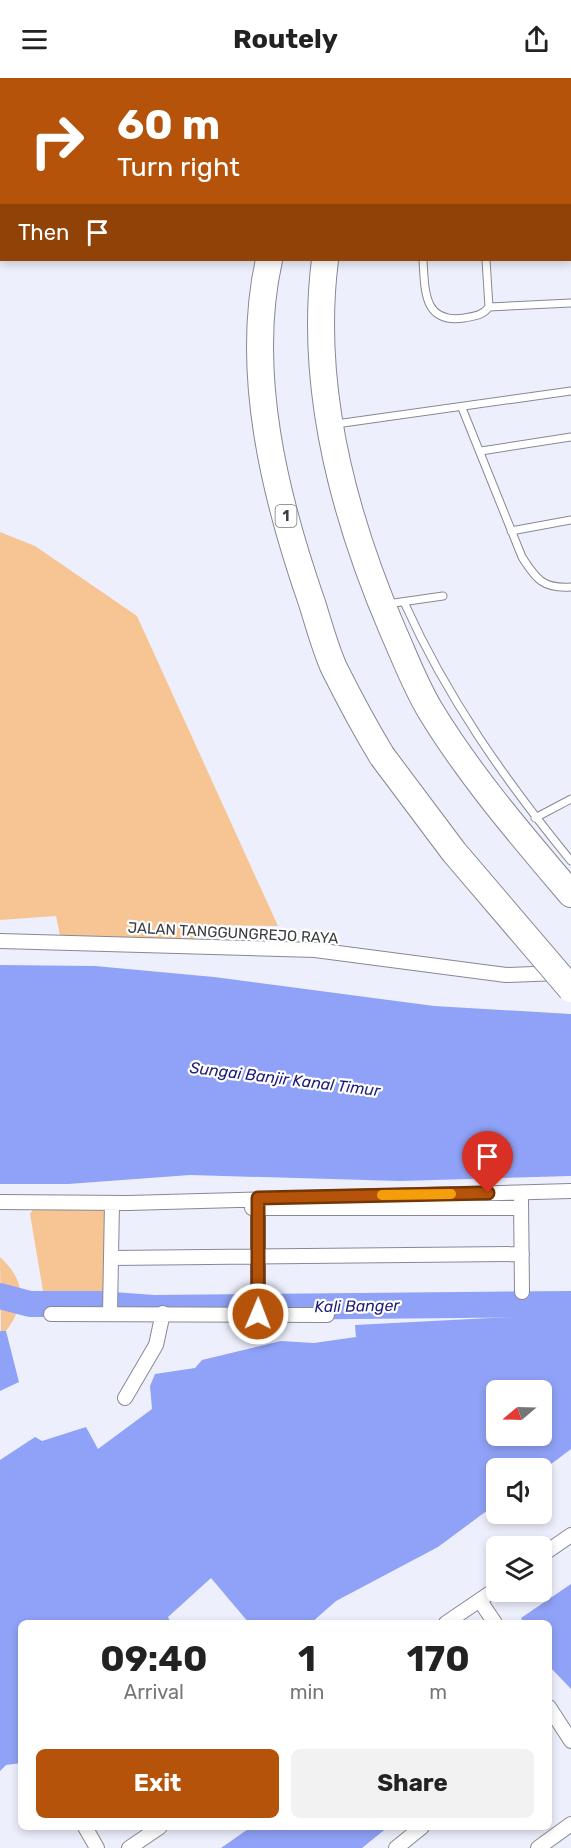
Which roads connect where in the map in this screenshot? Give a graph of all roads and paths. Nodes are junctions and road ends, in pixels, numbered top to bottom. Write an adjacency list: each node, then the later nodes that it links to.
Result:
1 (269, 261): 23 (highway, 1, bridge)
2 (325, 261): 9 (highway)
3 (423, 261): 6 (lane)
4 (486, 261): 6 (lane)
5 (571, 303): 6 (lane)
6 (489, 307)
7 (571, 391): 8 (lane)
8 (462, 408): 9 (lane); 11 (lane)
9 (332, 425): 16 (highway)
10 (571, 437): 11 (lane)
11 (481, 451): 13 (lane)
12 (571, 520): 13 (lane)
13 (511, 531): 14 (lane)
14 (571, 587)
15 (443, 596): 16 (lane)
16 (393, 603): 18 (lane); 20 (highway)
17 (570, 800): 18 (lane)
18 (535, 818): 19 (lane)
19 (571, 861)
20 (571, 894)
21 (0, 941): 22 (street, JALAN TANGGUNGREJO RAYA)
22 (571, 973)
23 (571, 988)
24 (571, 1191): 25 (street)
25 (520, 1192): 27 (street); 29 (street)
26 (0, 1202): 28 (street)
27 (258, 1203): 28 (street); 29 (street); 31 (street)
28 (112, 1208): 32 (street)
29 (521, 1208): 30 (street)
30 (522, 1254): 31 (street); 33 (street)
31 (259, 1256): 32 (street); 37 (street)
32 (111, 1258): 34 (street)
33 (522, 1292)
34 (110, 1313): 35 (street); 36 (street)
35 (163, 1313): 37 (street); 39 (street)
36 (51, 1314)
37 (258, 1314): 38 (street)
38 (327, 1315)
39 (124, 1398)
40 (571, 1535): 41 (street)
41 (552, 1548)
42 (486, 1596): 43 (street)
43 (480, 1601): 44 (street); 45 (street)
44 (451, 1620)
45 (493, 1620)
46 (552, 1712): 47 (street)
47 (571, 1742)
48 (571, 1825): 55 (street)
49 (87, 1830): 52 (street)
50 (156, 1830): 53 (street)
51 (419, 1830): 54 (street)
52 (97, 1848)
53 (129, 1848)
54 (396, 1848)
55 (538, 1848)

